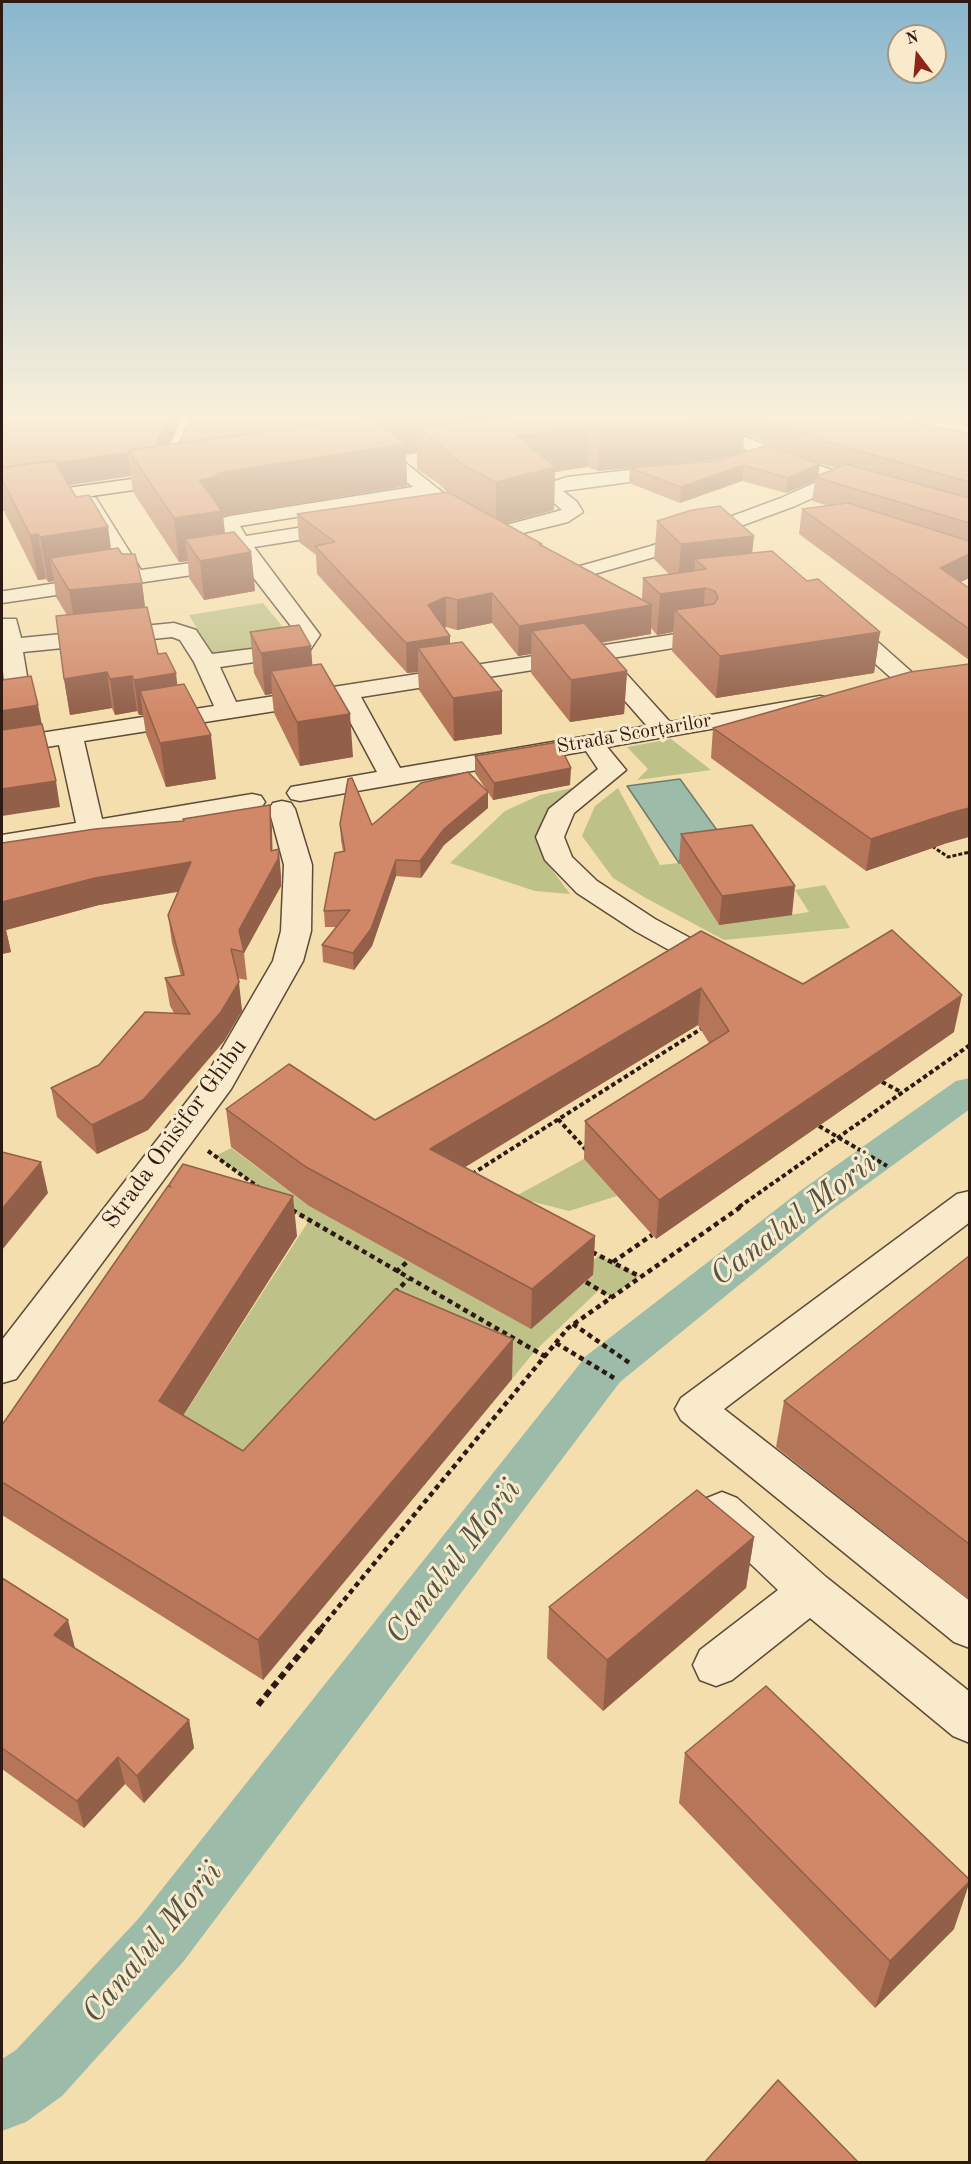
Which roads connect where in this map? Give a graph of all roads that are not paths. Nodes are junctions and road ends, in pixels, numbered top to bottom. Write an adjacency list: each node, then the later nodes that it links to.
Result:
1 (96, 514): 12 (street)
2 (280, 514): 9 (street)
3 (457, 514): 7 (street)
4 (569, 514): 7 (street)
5 (755, 514): 11 (street)
6 (358, 525): 9 (street)
7 (490, 535): 8 (street)
8 (516, 548)
9 (247, 551): 12 (street); 20 (street)
10 (547, 565): 11 (street)
11 (566, 576): 13 (street)
12 (135, 578): 14 (street)
13 (594, 591)
14 (3, 594): 17 (street)
15 (830, 611): 24 (street)
16 (702, 637): 19 (street)
17 (10, 645): 20 (street); 22 (street)
18 (460, 651): 21 (street)
19 (596, 654): 21 (street); 27 (street)
20 (206, 662): 26 (street)
21 (479, 672): 23 (street)
22 (16, 682)
23 (347, 693): 26 (street); 31 (street)
24 (880, 693)
25 (846, 699): 27 (street, Strada Scorțarilor)
26 (228, 711): 28 (street)
27 (663, 729): 31 (street, Strada Scorțarilor)
28 (70, 736): 29 (street); 33 (street)
29 (2, 746)
30 (598, 752): 35 (street)
31 (392, 776): 32 (street, Strada Scorțarilor)
32 (276, 795): 33 (street, Strada Scorțarilor); 37 (street, Strada Onisifor Ghibu)
33 (90, 828): 34 (street, Strada Scorțarilor)
34 (2, 843)
35 (737, 975)
36 (969, 1203): 40 (street)
37 (2, 1368)
38 (722, 1510): 39 (street)
39 (810, 1591): 41 (street); 42 (street)
40 (969, 1628)
41 (716, 1665)
42 (969, 1721)

